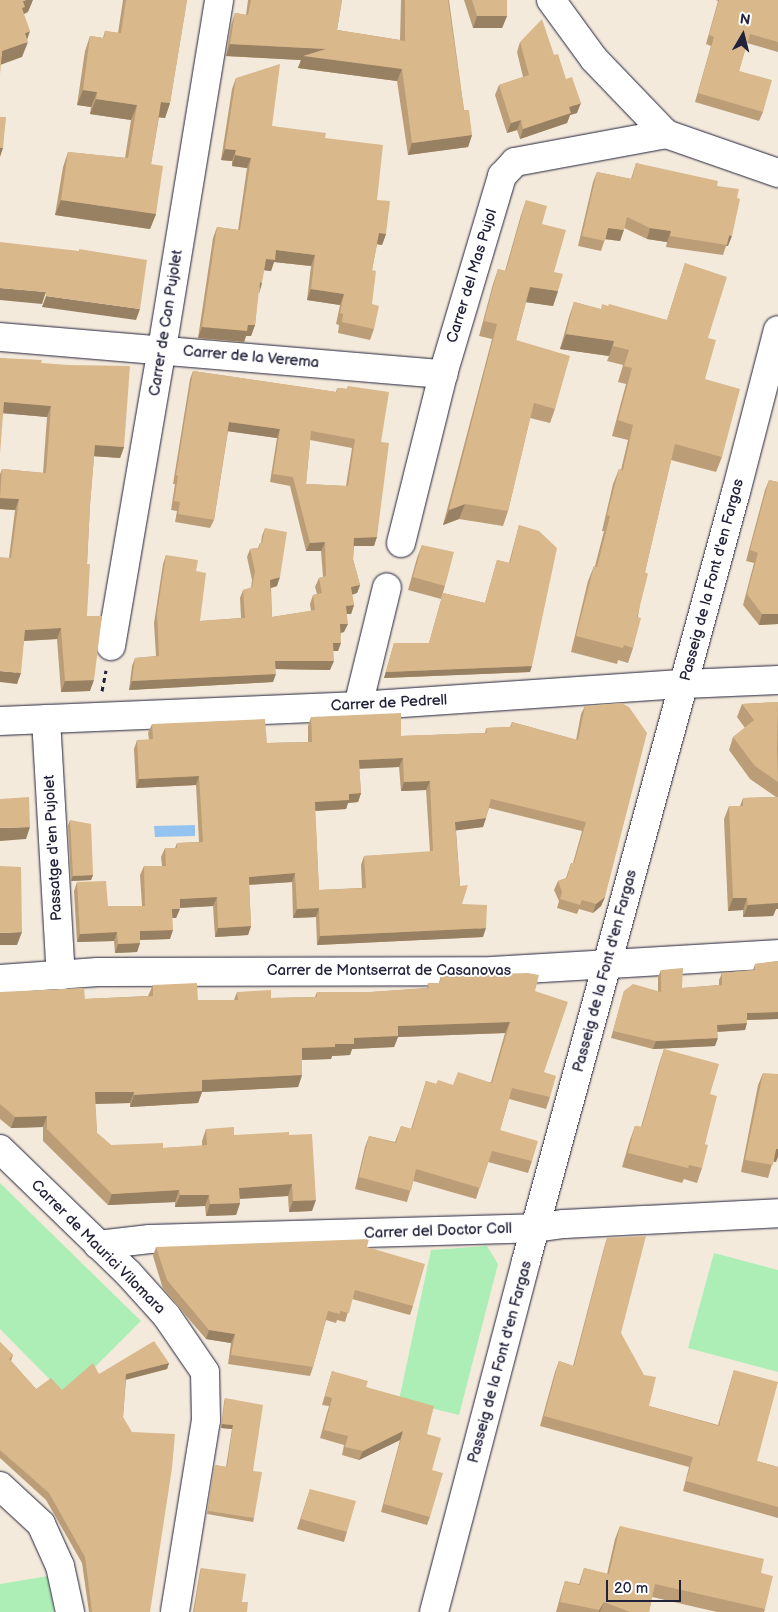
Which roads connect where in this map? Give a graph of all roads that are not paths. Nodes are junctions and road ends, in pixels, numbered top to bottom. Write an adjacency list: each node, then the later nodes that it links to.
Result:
1 (219, 0): 7 (street, Carrer de Can Pujolet)
2 (551, 0): 3 (street)
3 (666, 134): 4 (street); 8 (street, Carrer del Mas Pujol)
4 (778, 172)
5 (778, 330): 13 (street, Passeig de la Font d'en Fargas)
6 (0, 337): 7 (street, Carrer de la Verema)
7 (162, 349): 8 (street, Carrer de la Verema); 11 (street, Carrer de Can Pujolet)
8 (443, 374): 9 (street, Carrer del Mas Pujol)
9 (401, 543)
10 (387, 588): 14 (street)
11 (111, 646)
12 (778, 680): 13 (street, Carrer de Pedrell)
13 (684, 684): 14 (street, Carrer de Pedrell); 18 (street, Passeig de la Font d'en Fargas)
14 (358, 706): 15 (street, Carrer de Pedrell)
15 (46, 719): 16 (street, Carrer de Pedrell); 19 (street, Passatge d'en Pujolet)
16 (0, 721)
17 (778, 954): 18 (street, Carrer de Montserrat de Casanovas)
18 (607, 966): 19 (street, Carrer de Montserrat de Casanovas); 23 (street, Passeig de la Font d'en Fargas)
19 (61, 976): 20 (street, Carrer de Montserrat de Casanovas)
20 (0, 979)
21 (0, 1149): 24 (street, Carrer de Maurici Vilomara)
22 (778, 1213): 23 (street, Carrer del Doctor Coll)
23 (535, 1228): 24 (street, Carrer del Doctor Coll); 28 (street, Passeig de la Font d'en Fargas)
24 (98, 1245): 27 (street, Carrer de Maurici Vilomara)
25 (0, 1486): 26 (street)
26 (70, 1612)
27 (175, 1612)
28 (435, 1612)

